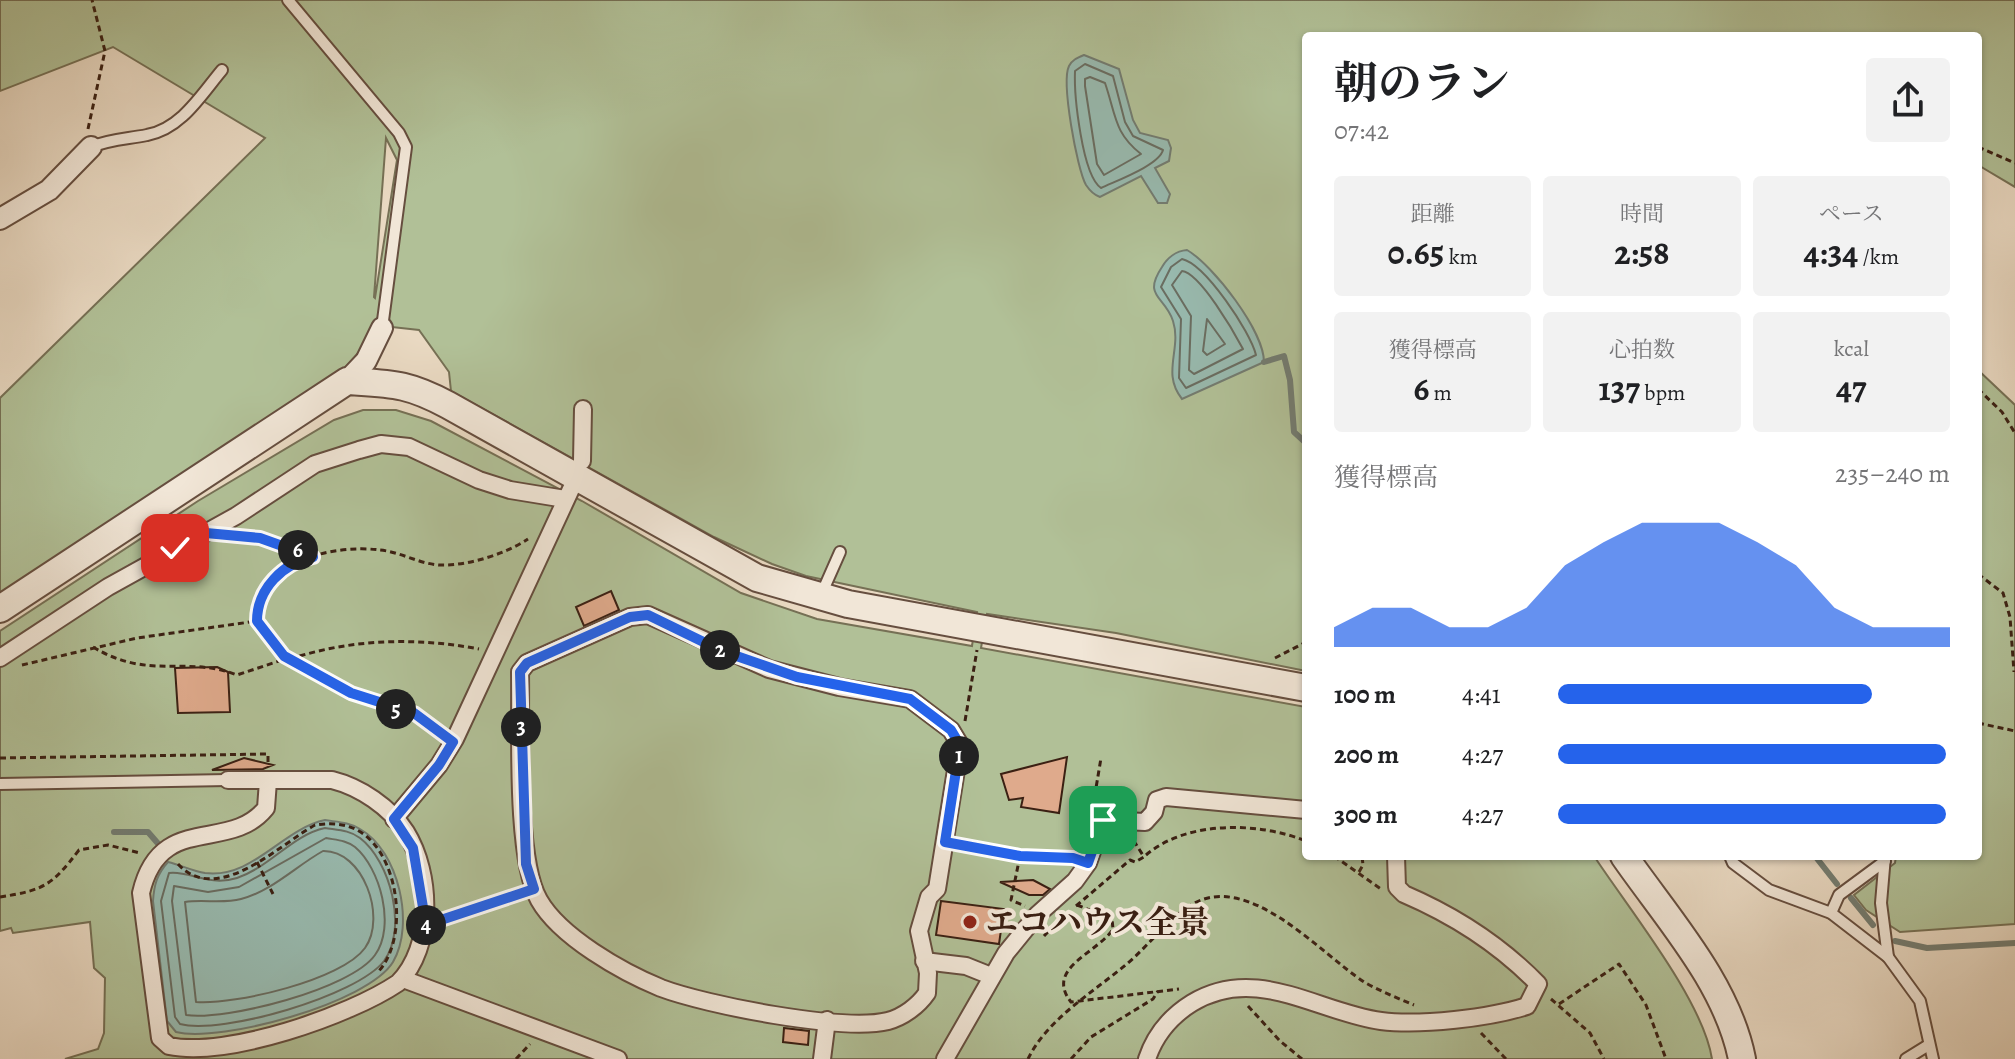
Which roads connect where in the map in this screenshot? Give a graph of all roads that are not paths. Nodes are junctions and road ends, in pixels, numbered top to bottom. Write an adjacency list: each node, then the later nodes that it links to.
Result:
1 (288, 0): 5 (lane)
2 (222, 70): 3 (lane)
3 (91, 147): 4 (street)
4 (0, 219)
5 (382, 328): 6 (street)
6 (347, 381): 10 (street); 11 (street)
7 (583, 409): 8 (street)
8 (582, 461)
9 (840, 552): 10 (lane)
10 (820, 597): 13 (street)
11 (0, 609)
12 (6, 662): 18 (street)
13 (1302, 687)
14 (228, 780): 15 (street); 16 (lane)
15 (268, 781): 18 (street); 31 (street)
16 (0, 784)
17 (1302, 810): 27 (street)
18 (394, 819): 28 (street)
19 (1396, 860): 36 (street)
20 (1627, 860): 37 (street)
21 (1732, 860): 24 (lane)
22 (1884, 860): 24 (lane)
23 (1885, 860): 25 (lane)
24 (1831, 913): 25 (lane)
25 (1888, 957): 30 (lane)
26 (924, 961): 27 (street); 29 (street); 29 (street)
27 (991, 976): 35 (street)
28 (403, 979): 31 (street); 32 (street)
29 (827, 1020): 34 (street)
30 (1927, 1046): 38 (lane); 39 (lane)
31 (174, 1054)
32 (592, 1054): 33 (street)
33 (618, 1059)
34 (822, 1059)
35 (945, 1059)
36 (1147, 1059)
37 (1742, 1059)
38 (1906, 1059)
39 (1933, 1059)

